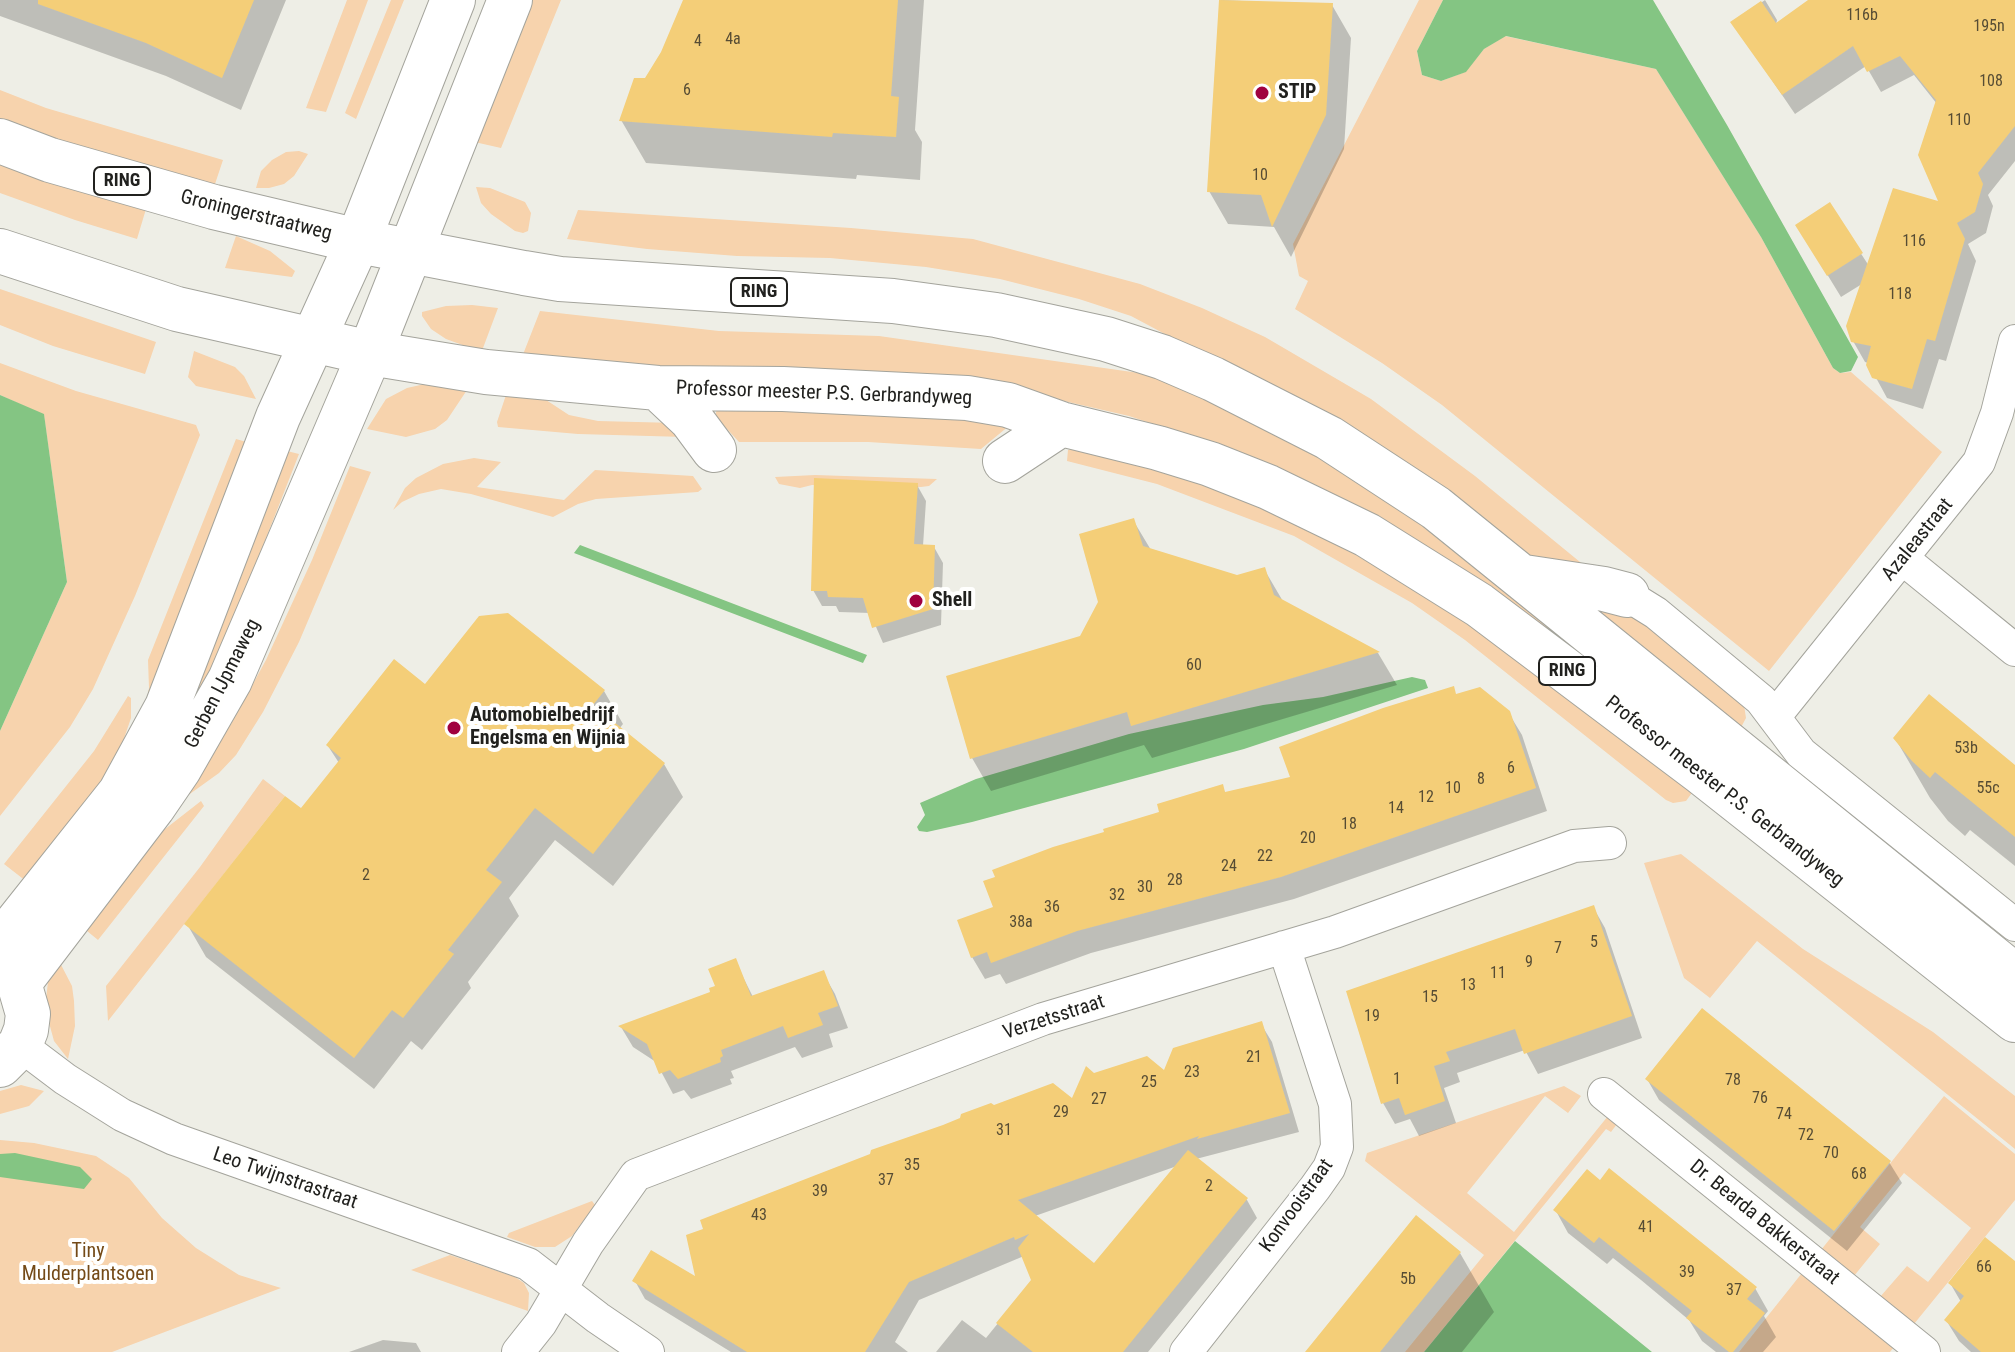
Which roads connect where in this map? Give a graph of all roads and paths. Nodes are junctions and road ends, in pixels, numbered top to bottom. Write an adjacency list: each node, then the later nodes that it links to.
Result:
1 (453, 0): 4 (main road, Groningerstraatweg)
2 (510, 0): 6 (main road)
3 (0, 141): 4 (main road, Groningerstraatweg / RING)
4 (358, 241): 6 (main road, Professor meester P.S. Gerbrandyweg / RING); 8 (main road, Gerben IJpmaweg)
5 (0, 251): 8 (main road, RING)
6 (410, 252): 9 (main road, Gerben IJpmaweg); 16 (main road, Professor meester P.S. Gerbrandyweg / RING)
7 (2015, 341): 12 (street, Azaleastraat)
8 (314, 342): 9 (main road, Professor meester P.S. Gerbrandyweg / RING); 22 (main road, Gerben IJpmaweg)
9 (370, 353): 10 (main road, Professor meester P.S. Gerbrandyweg / RING); 24 (main road, Gerben IJpmaweg)
10 (658, 388): 11 (main road, Professor meester P.S. Gerbrandyweg / RING); 13 (main road)
11 (1061, 424): 14 (main road); 26 (main road, Professor meester P.S. Gerbrandyweg / RING)
12 (2001, 448): 15 (street, Azaleastraat)
13 (714, 450)
14 (1005, 461)
15 (1903, 559): 18 (street); 19 (street, Azaleastraat)
16 (1522, 576): 17 (main road); 25 (main road, Professor meester P.S. Gerbrandyweg / RING)
17 (1627, 595): 19 (street)
18 (2015, 650)
19 (1775, 716): 21 (street)
20 (1610, 843): 23 (street, Verzetsstraat)
21 (2015, 925)
22 (0, 944)
23 (1284, 947): 29 (street, Verzetsstraat); 32 (street, Konvooistraat)
24 (10, 974): 27 (main road)
25 (2015, 976)
26 (2015, 1020)
27 (10, 1055): 29 (street, Leo Twijnstrastraat)
28 (1604, 1094): 33 (street, Dr. Bearda Bakkerstraat)
29 (561, 1289): 30 (street, Verzetsstraat); 31 (street, Leo Twijnstrastraat)
30 (518, 1352)
31 (648, 1352)
32 (1186, 1352)
33 (1924, 1352)

